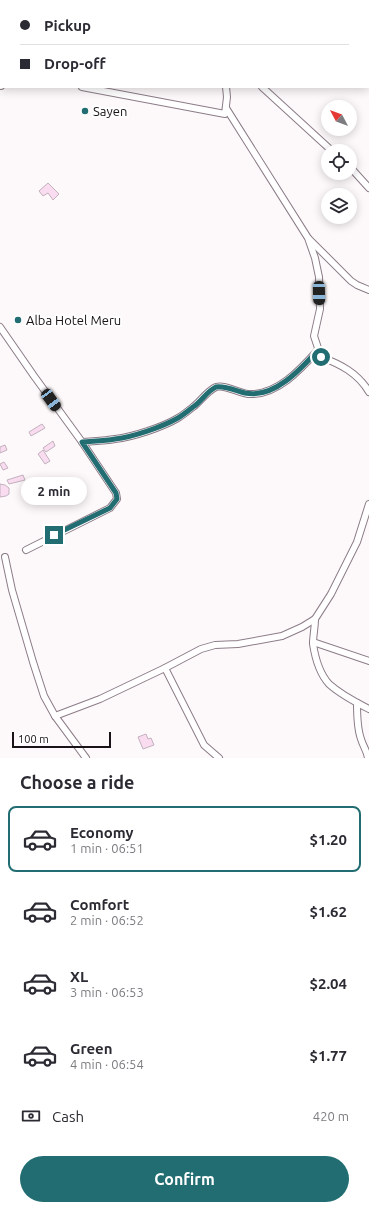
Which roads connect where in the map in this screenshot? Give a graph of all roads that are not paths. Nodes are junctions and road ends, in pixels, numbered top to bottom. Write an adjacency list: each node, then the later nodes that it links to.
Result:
1 (88, 88): 4 (street)
2 (226, 88): 4 (street)
3 (263, 88): 5 (street)
4 (226, 111): 8 (street)
5 (324, 144)
6 (357, 175): 7 (street)
7 (369, 188)
8 (308, 238): 9 (street); 11 (street)
9 (369, 290)
10 (0, 327): 13 (street)
11 (318, 350): 12 (street); 13 (street)
12 (369, 392)
13 (82, 442): 15 (street)
14 (369, 504): 17 (street)
15 (26, 550)
16 (5, 557): 23 (street)
17 (315, 619): 18 (street); 20 (street)
18 (313, 642): 19 (street); 21 (street)
19 (369, 661)
20 (165, 668): 23 (street); 25 (street)
21 (357, 703): 22 (street); 26 (street)
22 (369, 709)
23 (55, 716): 24 (street)
24 (86, 758)
25 (219, 758)
26 (368, 758)

